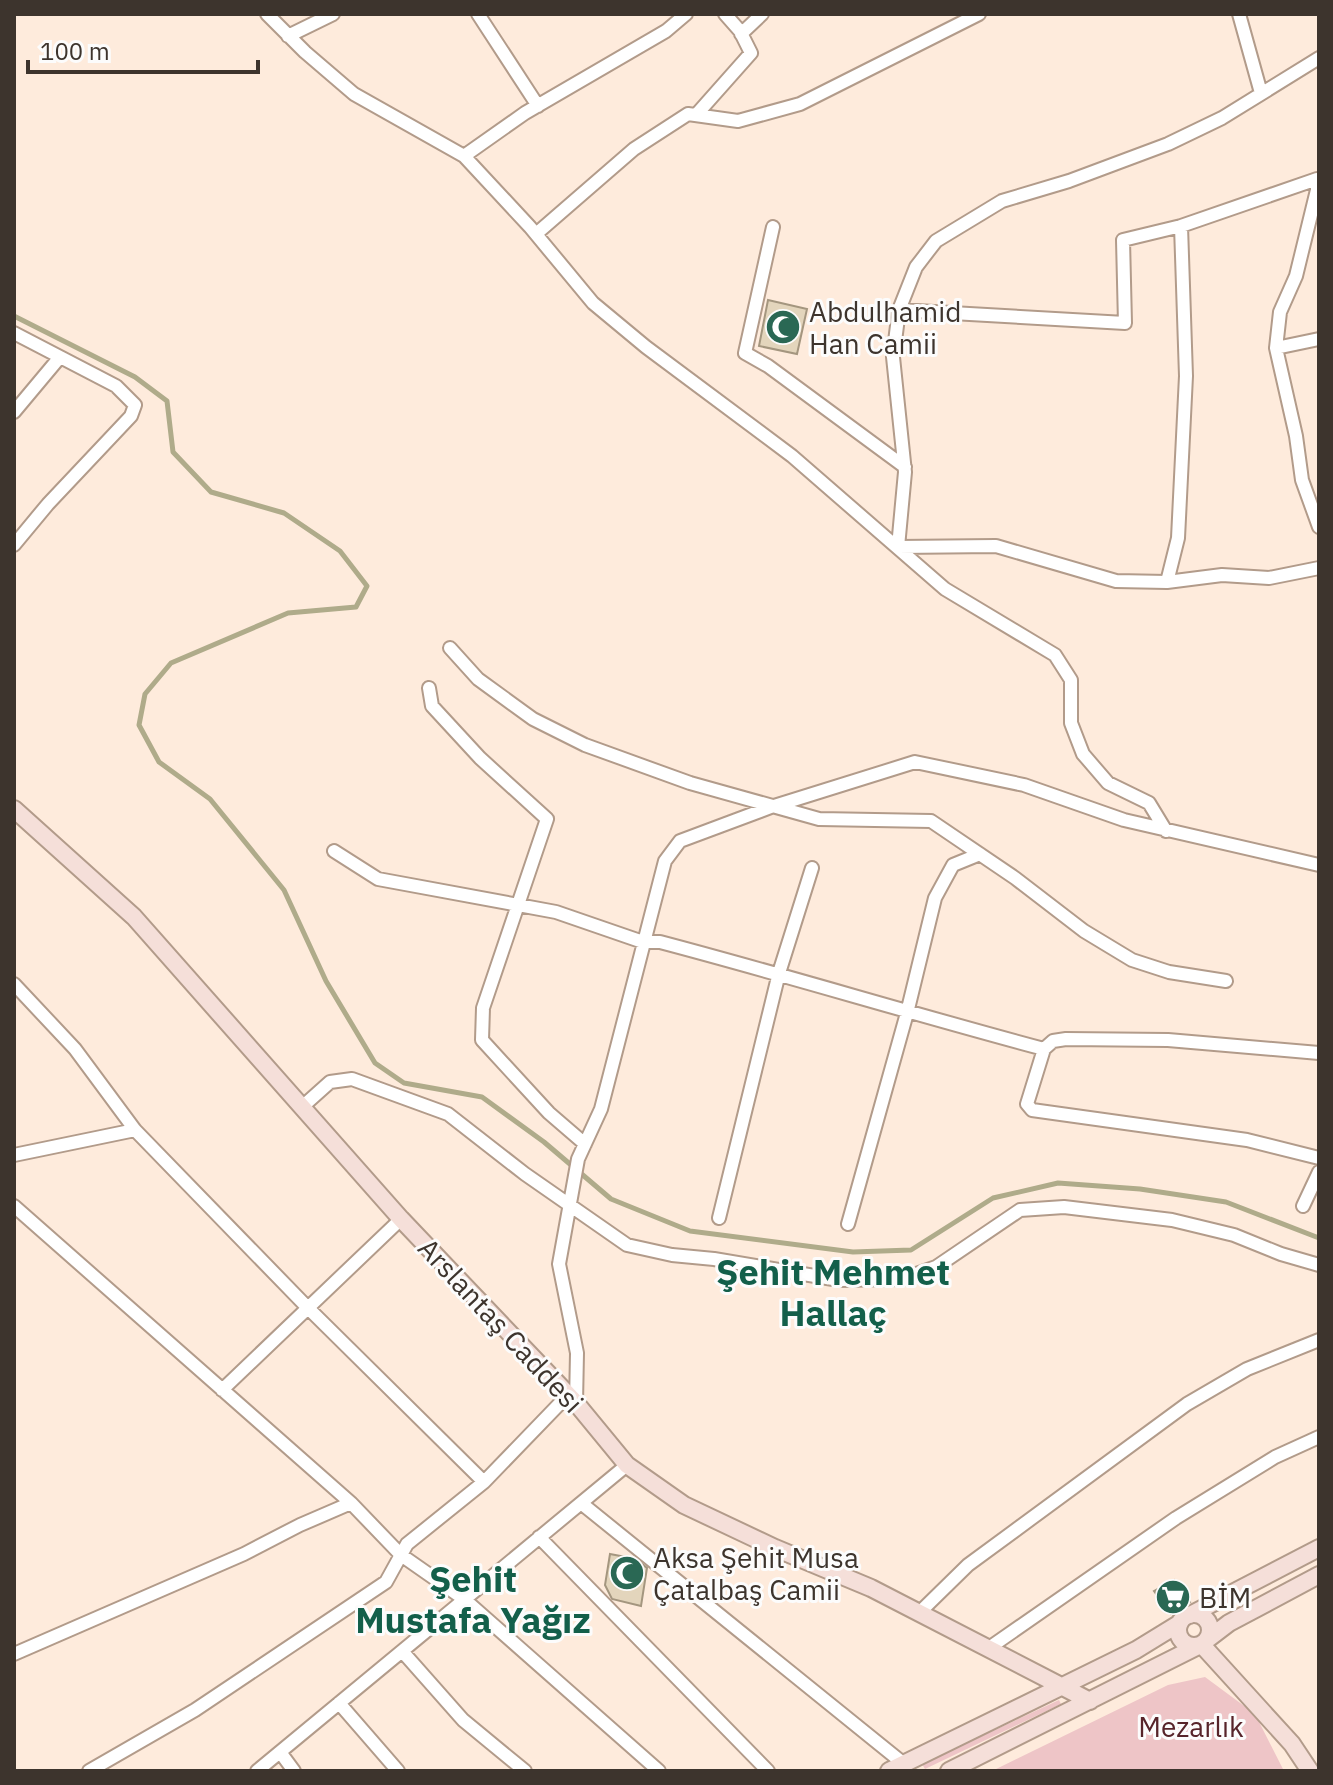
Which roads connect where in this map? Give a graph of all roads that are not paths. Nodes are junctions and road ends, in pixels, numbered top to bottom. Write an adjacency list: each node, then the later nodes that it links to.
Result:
1 (267, 14): 10 (street)
2 (333, 14): 10 (street)
3 (478, 14): 13 (street)
4 (686, 14): 13 (street)
5 (725, 14): 9 (street)
6 (762, 14): 9 (street)
7 (979, 14): 14 (street)
8 (1239, 14): 12 (street)
9 (741, 34): 14 (street)
10 (288, 36): 15 (street)
11 (1319, 58): 12 (street)
12 (1261, 93): 19 (street)
13 (538, 106): 15 (street)
14 (696, 115): 18 (street)
15 (464, 156): 18 (street)
16 (1181, 226): 19 (street); 22 (street); 30 (street)
17 (773, 227): 25 (street)
18 (536, 234): 28 (street)
19 (899, 310): 25 (street)
20 (14, 333): 23 (street)
21 (1319, 339): 22 (street)
22 (1276, 348): 26 (street)
23 (60, 357): 24 (street); 27 (street)
24 (14, 412)
25 (905, 467): 28 (street)
26 (1319, 527)
27 (14, 545)
28 (898, 547): 30 (street); 35 (street)
29 (1319, 568): 30 (street)
30 (1167, 582)
31 (450, 648): 33 (street)
32 (429, 688): 40 (street)
33 (771, 807): 35 (street); 37 (street); 41 (street)
34 (14, 809): 48 (main road, Arslantaş Caddesi)
35 (1166, 831): 38 (street)
36 (334, 851): 40 (street)
37 (980, 854): 43 (street); 45 (street)
38 (1319, 865)
39 (812, 868): 42 (street)
40 (517, 905): 41 (street); 50 (street)
41 (643, 942): 42 (street); 50 (street)
42 (779, 973): 45 (street); 57 (street)
43 (1226, 981)
44 (14, 984): 49 (street)
45 (907, 1013): 46 (street); 59 (street)
46 (1044, 1049): 47 (street); 52 (street)
47 (1319, 1053)
48 (302, 1107): 54 (street); 58 (main road, Arslantaş Caddesi)
49 (135, 1130): 51 (street); 61 (street)
50 (585, 1144): 54 (street)
51 (14, 1155)
52 (1319, 1158)
53 (1319, 1172): 56 (street)
54 (572, 1200): 60 (street); 64 (street)
55 (14, 1206): 63 (street)
56 (1303, 1206)
57 (719, 1218)
58 (401, 1219): 61 (street); 64 (main road, Arslantaş Caddesi)
59 (848, 1224)
60 (1319, 1265)
61 (307, 1307): 63 (street); 67 (street)
62 (1319, 1340): 75 (street)
63 (222, 1390): 68 (street)
64 (572, 1399): 66 (main road, Arslantaş Caddesi); 67 (street)
65 (1319, 1437): 78 (street)
66 (627, 1465): 69 (street); 75 (main road, Arslantaş Caddesi)
67 (484, 1482): 72 (street)
68 (351, 1503): 72 (street); 80 (street)
69 (581, 1503): 70 (street); 85 (street)
70 (539, 1537): 74 (street); 92 (street)
71 (1319, 1548): 76 (main road)
72 (401, 1555): 74 (street); 86 (street)
73 (1319, 1575): 77 (main road)
74 (464, 1599): 79 (street); 91 (street)
75 (920, 1612): 78 (main road, Arslantaş Caddesi)
76 (1185, 1619): 77 (main road); 77 (main road); 81 (main road)
77 (1203, 1643): 82 (main road); 94 (main road)
78 (989, 1648): 81 (main road, Arslantaş Caddesi)
79 (402, 1651): 83 (street); 90 (street)
80 (14, 1654)
81 (1062, 1686): 82 (main road, Arslantaş Caddesi); 85 (main road)
82 (1090, 1701): 93 (main road)
83 (339, 1703): 84 (street); 89 (street)
84 (280, 1752): 87 (street); 88 (street)
85 (897, 1767)
86 (89, 1771)
87 (257, 1771)
88 (294, 1771)
89 (398, 1771)
90 (525, 1771)
91 (659, 1771)
92 (768, 1771)
93 (949, 1771)
94 (1310, 1771)

